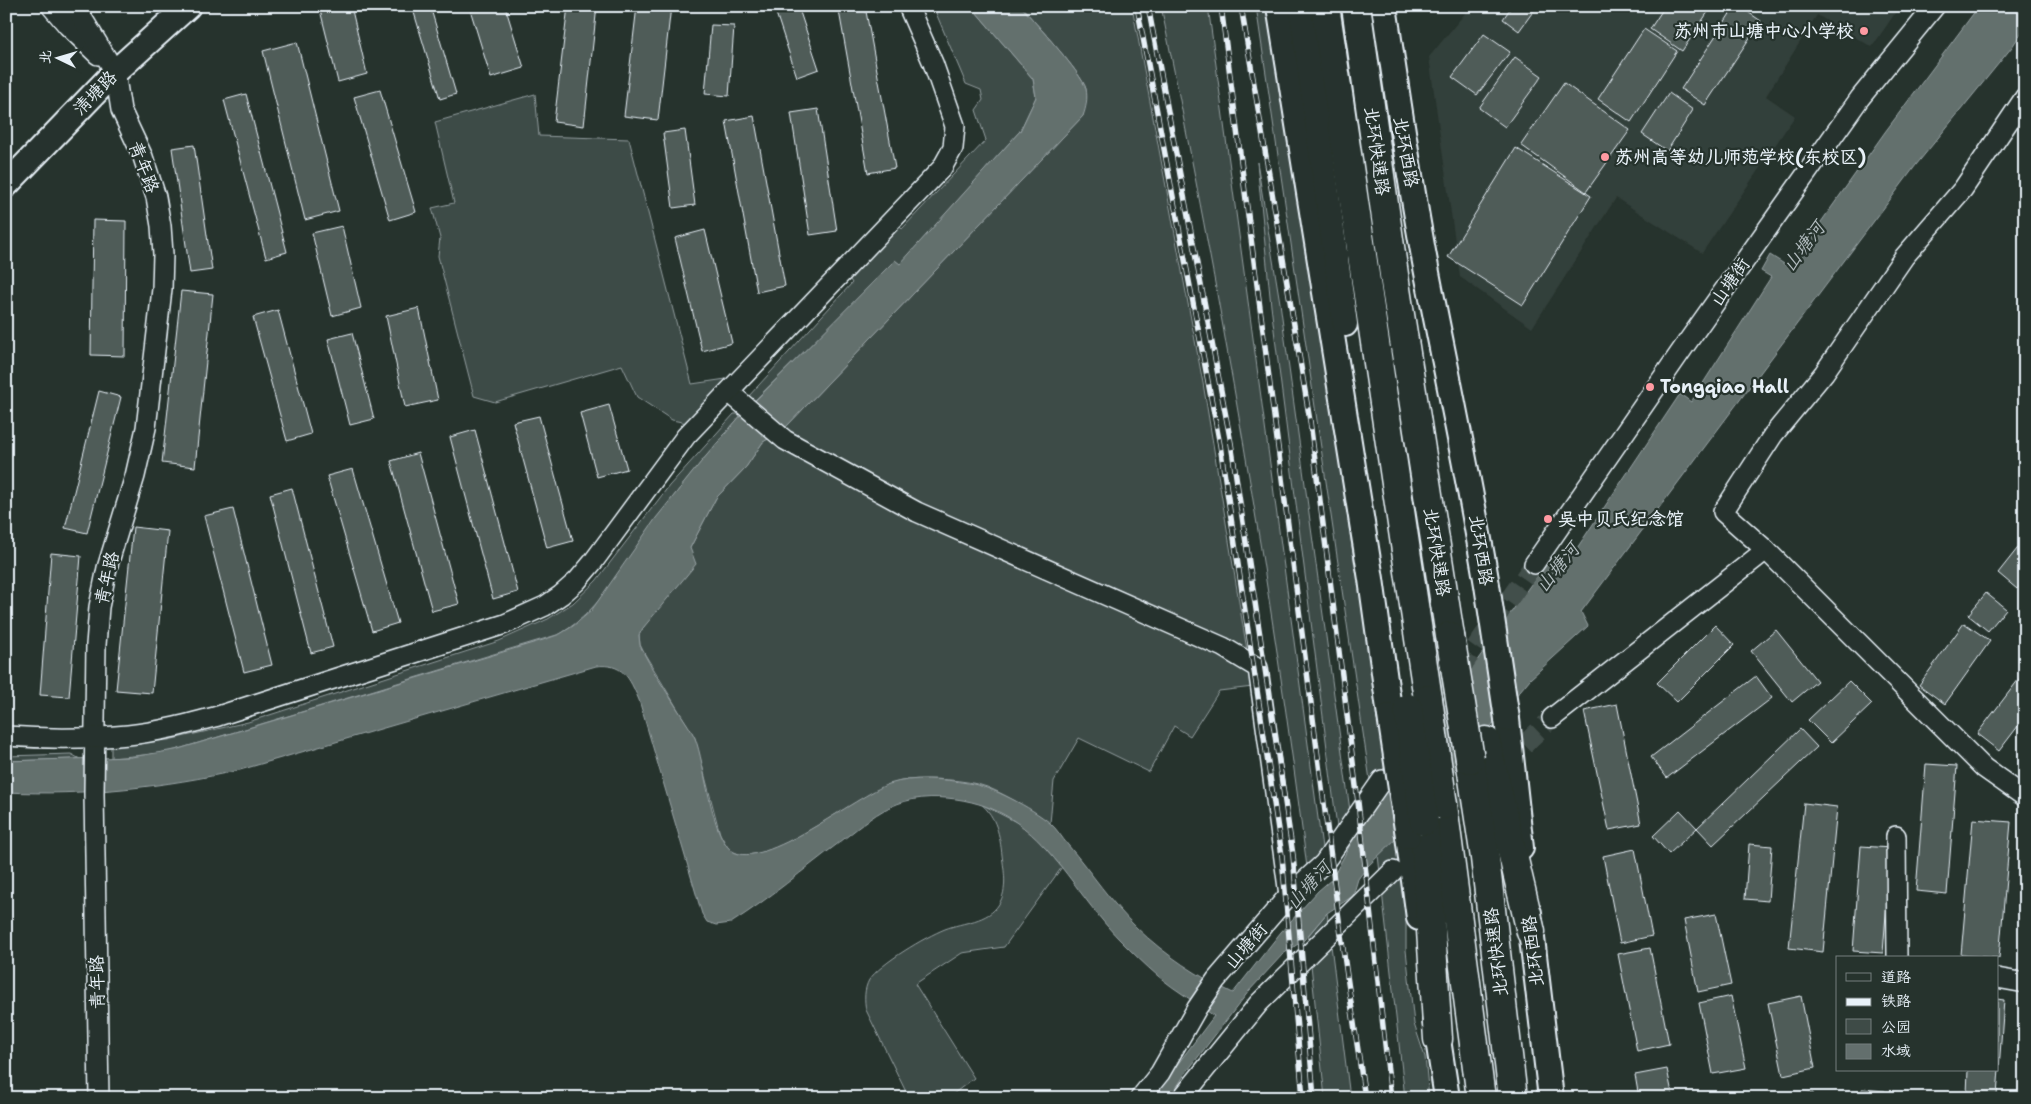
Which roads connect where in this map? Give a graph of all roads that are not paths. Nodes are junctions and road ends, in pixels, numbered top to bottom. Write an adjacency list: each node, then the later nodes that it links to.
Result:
1 (51, 6): 11 (street)
2 (75, 6): 11 (street)
3 (188, 6): 11 (main road, 清塘路)
4 (908, 6): 14 (street)
5 (1279, 6): 17 (main road)
6 (1301, 6): 17 (main road)
7 (1325, 6): 18 (highway, 北环快速路)
8 (1356, 6): 22 (highway, 北环快速路)
9 (1384, 6): 29 (main road, 北环西路, bridge)
10 (1934, 6): 16 (street, 山塘街)
11 (115, 72): 13 (main road, 清塘路); 21 (street, 青年路)
12 (2025, 97): 15 (street)
13 (6, 185)
14 (729, 392): 21 (street); 28 (street)
15 (1766, 550): 19 (street); 24 (street)
16 (1534, 564)
17 (1371, 579): 18 (main road)
18 (1409, 708): 25 (highway, 北环快速路, bridge)
19 (1552, 718)
20 (6, 736): 21 (street)
21 (94, 743): 34 (street, 青年路)
22 (1478, 750): 29 (highway); 39 (highway, 北环快速路)
23 (1382, 780): 28 (street, 山塘街)
24 (2025, 797)
25 (1425, 820): 33 (highway); 38 (highway, 北环快速路)
26 (1896, 836): 30 (street)
27 (1393, 871): 36 (street)
28 (1289, 895): 35 (street, 山塘街)
29 (1531, 932): 40 (main road, 北环西路)
30 (1897, 956)
31 (1998, 978): 32 (street)
32 (2025, 983)
33 (1438, 1039): 37 (main road)
34 (99, 1098)
35 (1140, 1098)
36 (1182, 1098)
37 (1447, 1098)
38 (1481, 1098)
39 (1513, 1098)
40 (1551, 1098)

